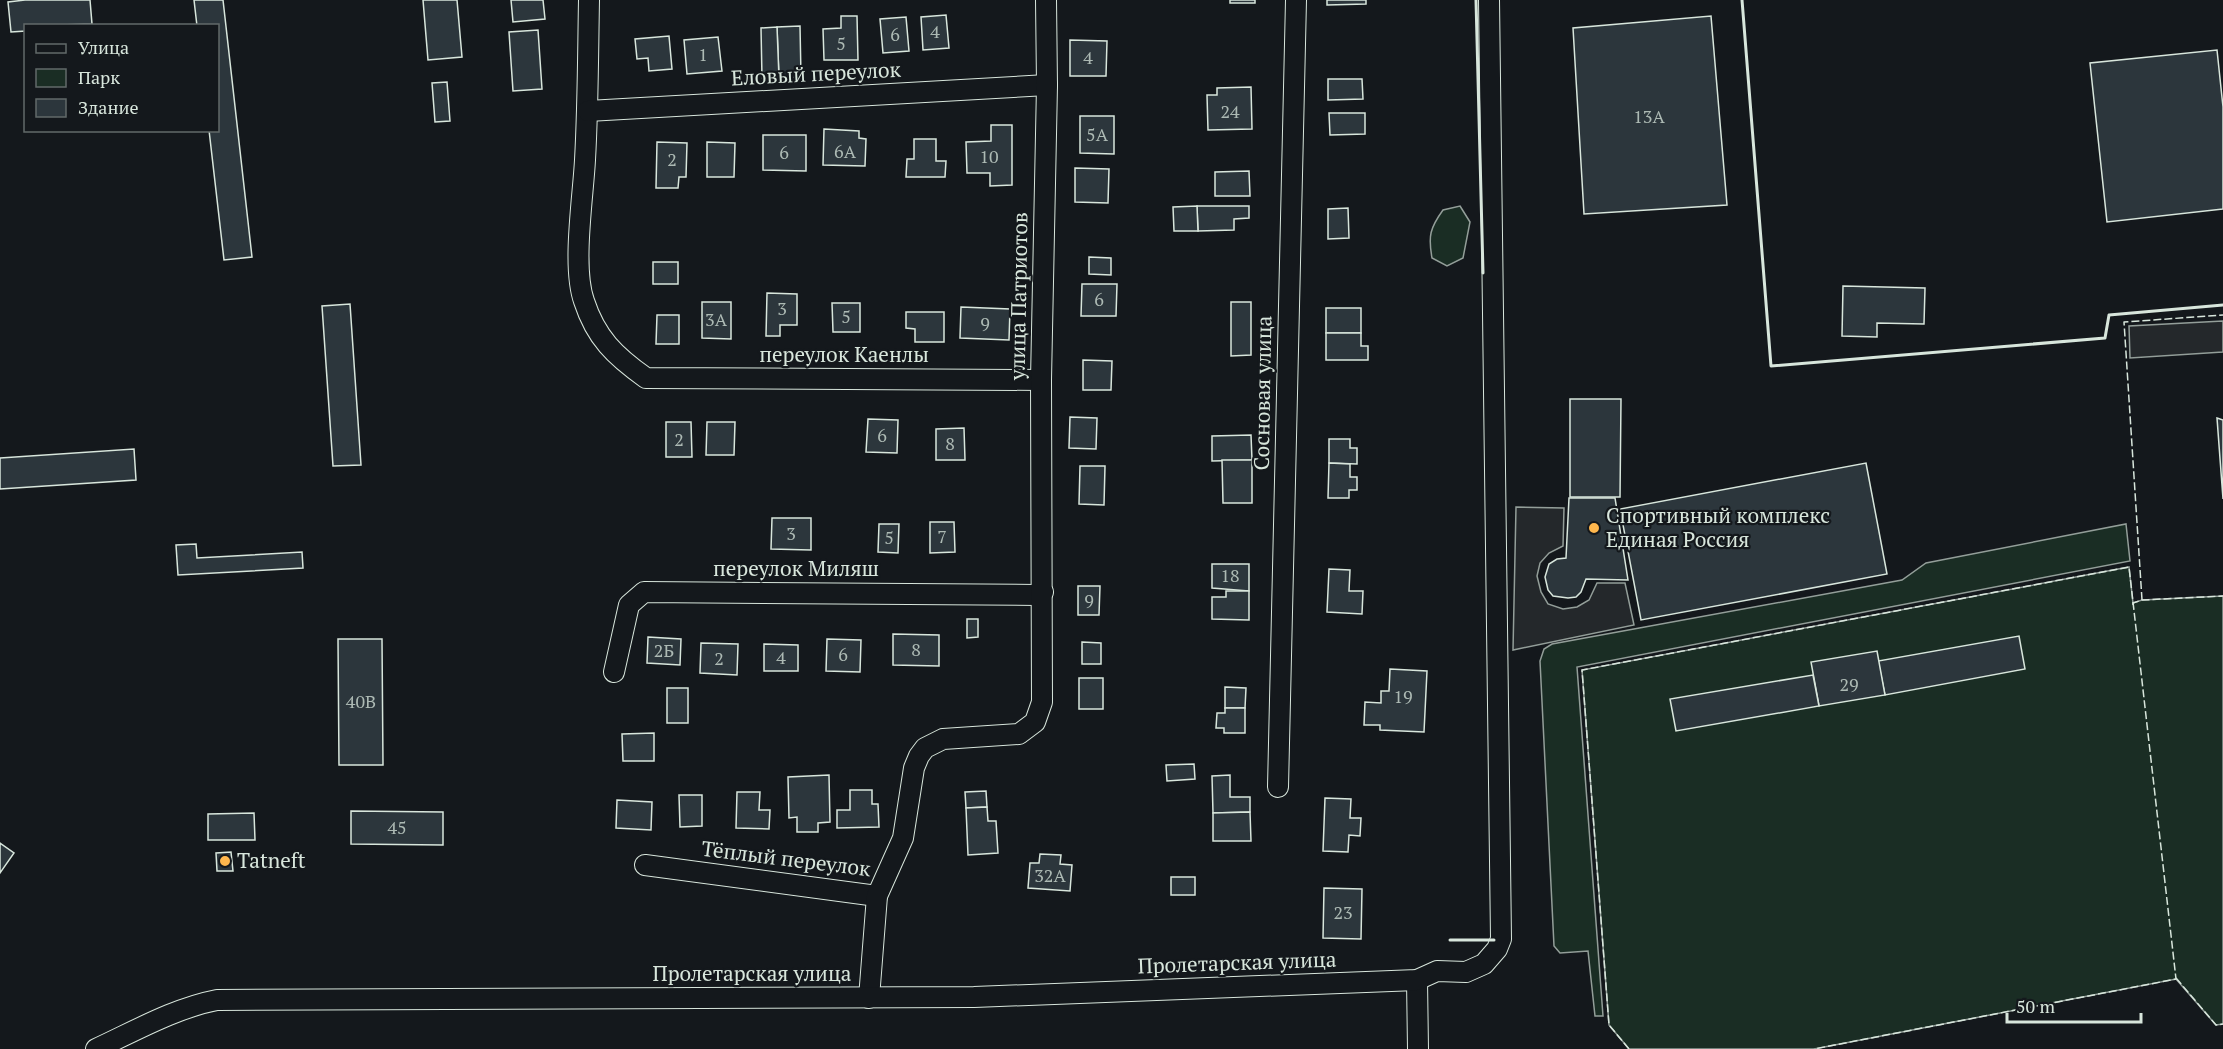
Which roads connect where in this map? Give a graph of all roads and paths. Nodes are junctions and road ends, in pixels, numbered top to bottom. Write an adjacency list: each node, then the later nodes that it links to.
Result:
1 (589, 0): 6 (street)
2 (1046, 0): 5 (street, улица Патриотов)
3 (1296, 0): 10 (street, Сосновая улица)
4 (1489, 0): 13 (street, Пролетарская улица)
5 (1047, 85): 6 (street, Еловый переулок); 7 (street, улица Патриотов)
6 (588, 111): 7 (street, переулок Каенлы)
7 (1041, 380): 8 (street, улица Патриотов)
8 (1040, 593): 9 (street, переулок Миляш); 12 (street, Тёплый переулок)
9 (614, 672)
10 (1278, 787)
11 (645, 866): 12 (street, Тёплый переулок)
12 (877, 896): 14 (street)
13 (1417, 980): 14 (street, Пролетарская улица); 16 (street)
14 (869, 998): 15 (street, Пролетарская улица)
15 (96, 1049)
16 (1418, 1049)

